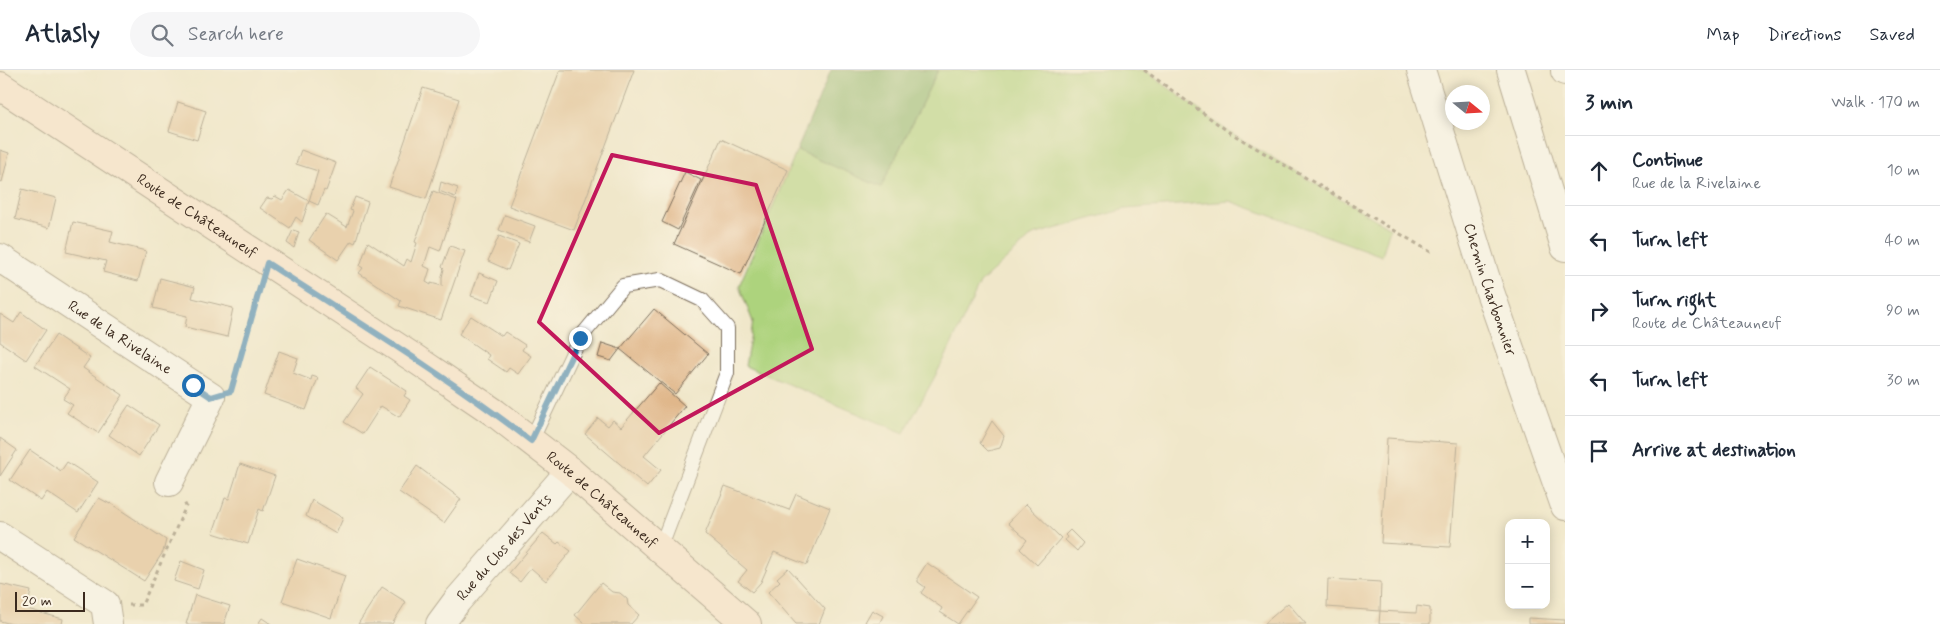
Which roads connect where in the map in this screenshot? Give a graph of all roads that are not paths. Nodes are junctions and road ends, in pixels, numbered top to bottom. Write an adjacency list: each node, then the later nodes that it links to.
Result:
1 (1421, 70): 7 (street, Chemin Charbonnier)
2 (1511, 70): 4 (street)
3 (0, 86): 6 (main road, Route de Châteauneuf)
4 (1565, 246)
5 (0, 258): 9 (street, Rue de la Rivelaine)
6 (531, 441): 8 (main road, Route de Châteauneuf); 12 (lane)
7 (1558, 465): 10 (street, Chemin Charbonnier)
8 (570, 471): 12 (main road, Route de Châteauneuf); 14 (street, Rue du Clos des Vents)
9 (169, 482)
10 (1565, 506)
11 (0, 536): 13 (street)
12 (660, 549): 15 (main road, Route de Châteauneuf)
13 (107, 614)
14 (440, 624)
15 (747, 624)

